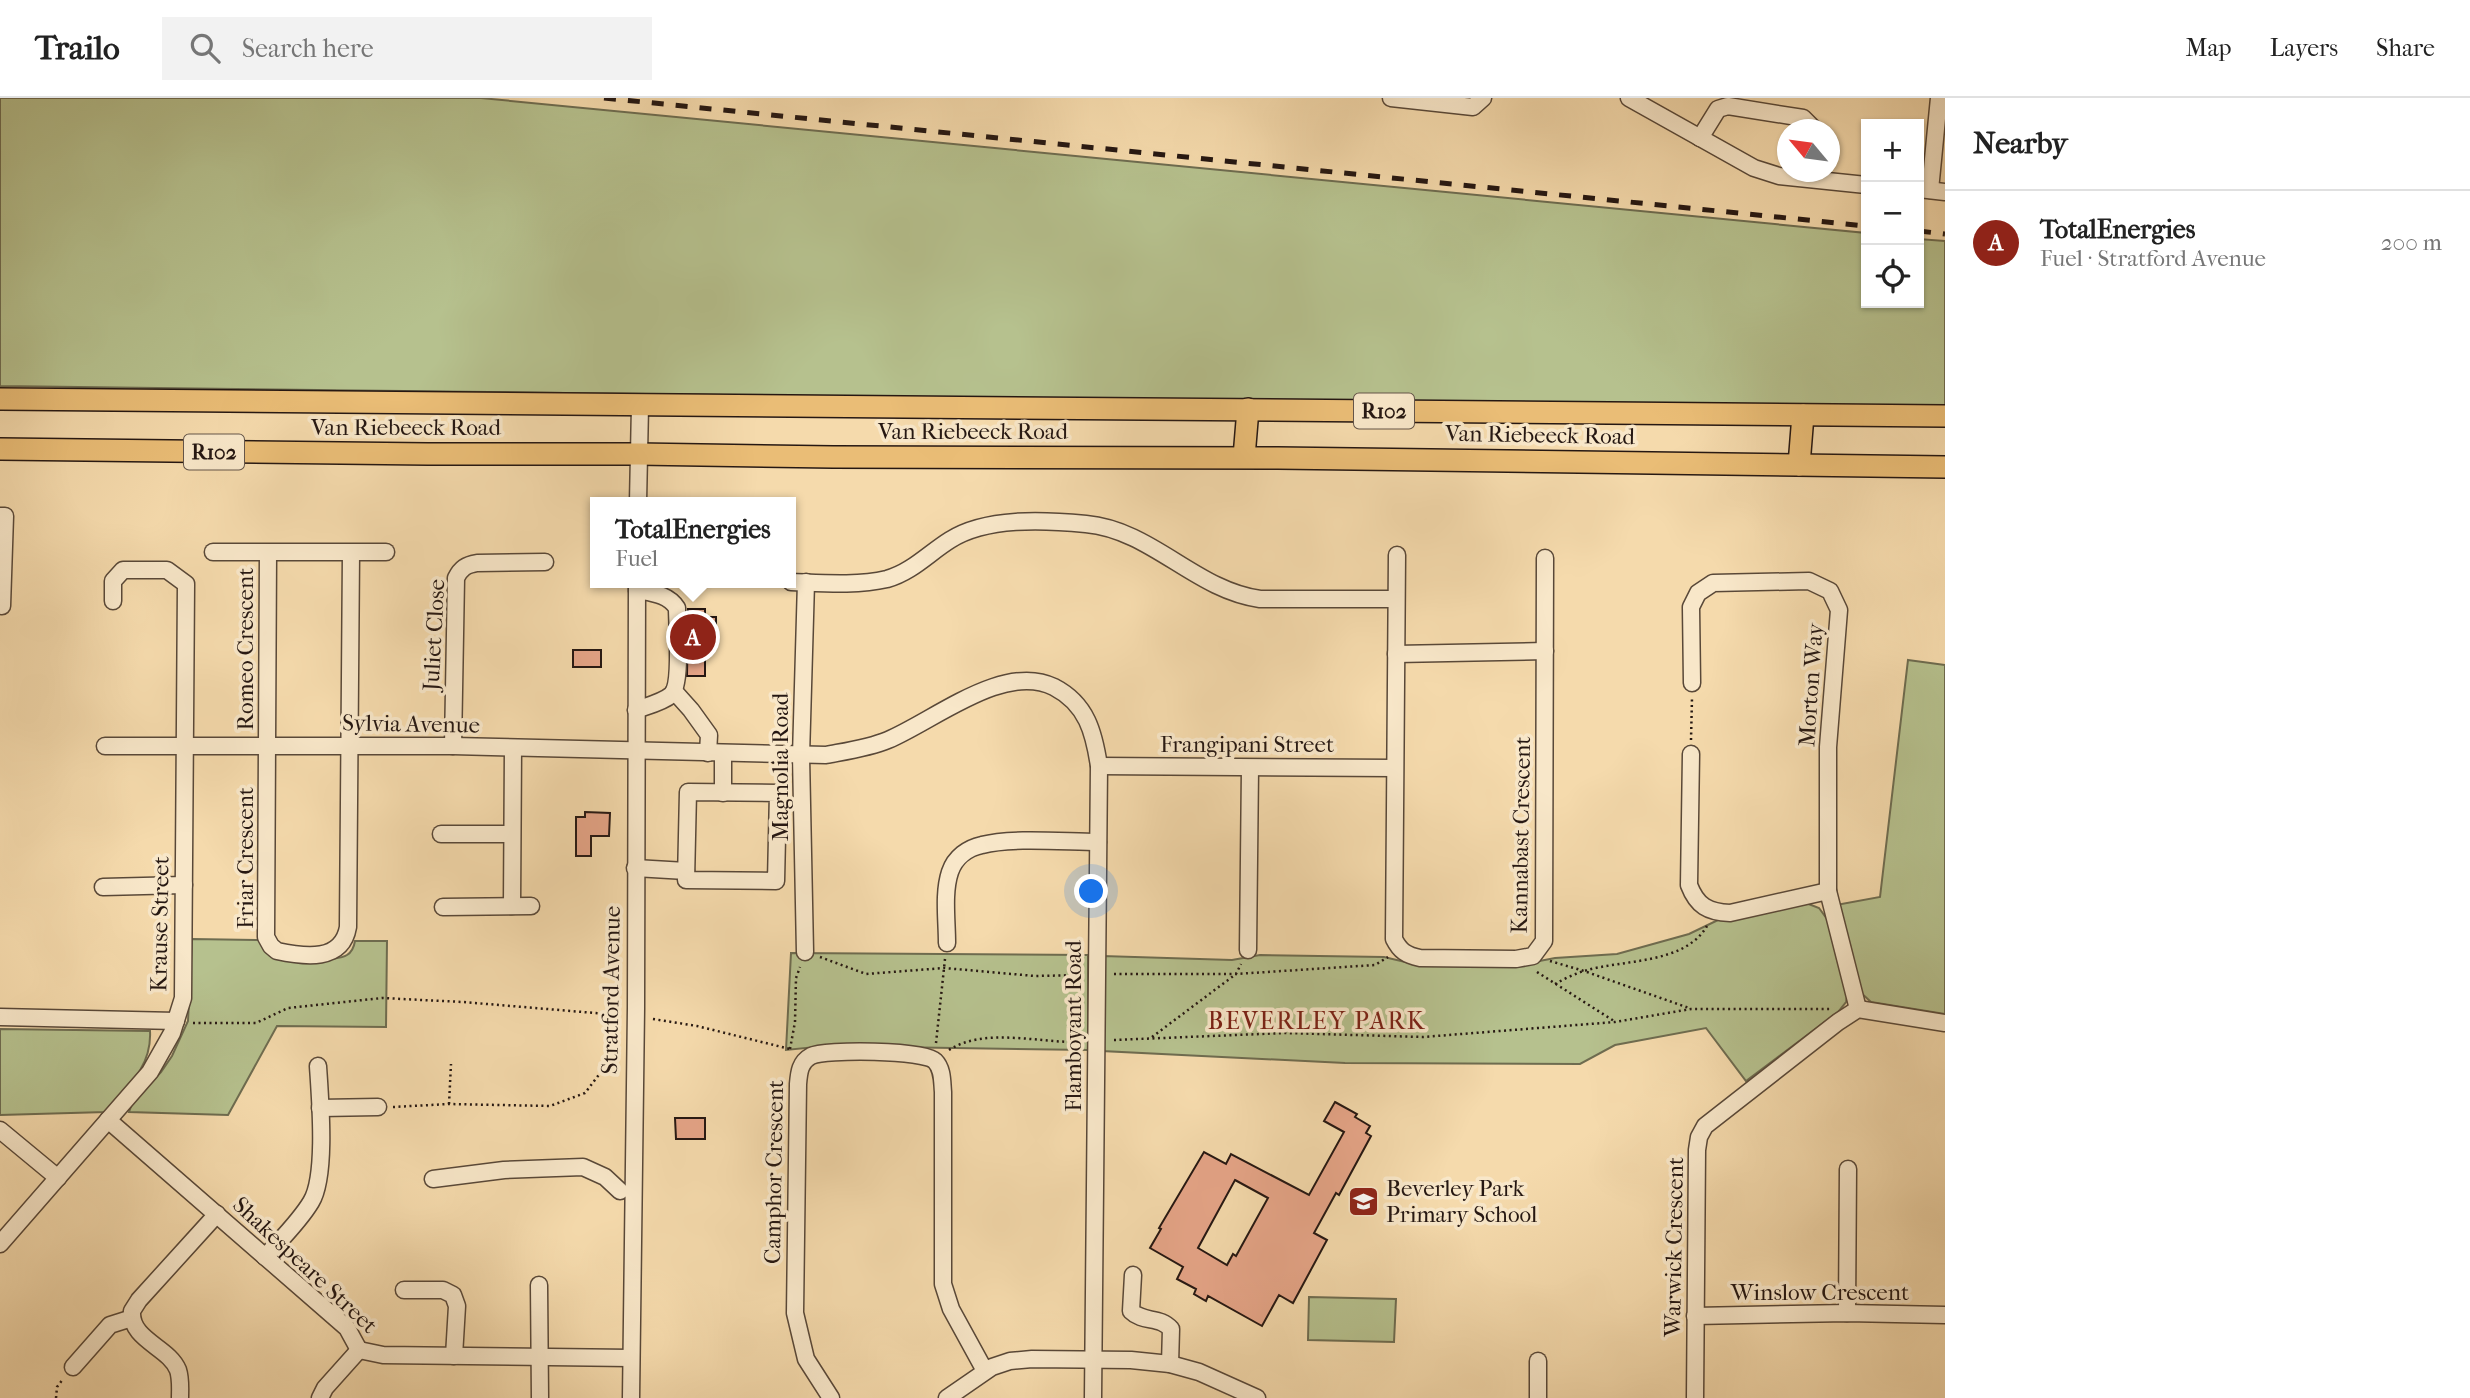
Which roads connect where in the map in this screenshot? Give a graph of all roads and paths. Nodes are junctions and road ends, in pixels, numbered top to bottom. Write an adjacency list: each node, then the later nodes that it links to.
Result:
1 (1391, 98): 2 (street)
2 (1483, 98)
3 (1629, 98): 6 (street)
4 (1939, 98): 10 (street)
5 (1804, 119): 6 (street)
6 (1700, 138): 7 (street)
7 (1777, 175)
8 (1840, 181): 9 (street)
9 (1861, 184)
10 (1931, 190)
11 (0, 400): 12 (main road, Van Riebeeck Road / R102)
12 (640, 406): 13 (main road, Van Riebeeck Road / R102); 17 (street)
13 (1248, 409): 14 (main road, Van Riebeeck Road / R102); 18 (main road)
14 (1803, 415): 15 (main road, Van Riebeeck Road / R102); 19 (main road)
15 (1945, 416)
16 (0, 449): 17 (main road, Van Riebeeck Road / R102)
17 (638, 454): 18 (main road, Van Riebeeck Road / R102); 21 (street)
18 (1244, 457): 19 (main road, Van Riebeeck Road / R102)
19 (1799, 465): 20 (main road, Van Riebeeck Road / R102)
20 (1945, 467)
21 (638, 497)
22 (0, 516): 35 (street)
23 (213, 552): 25 (street, Romeo Crescent)
24 (386, 552): 26 (street, Romeo Crescent)
25 (268, 553): 26 (street, Romeo Crescent); 41 (street, Romeo Crescent)
26 (351, 554): 43 (street)
27 (1397, 555): 33 (street, Kannabast Crescent)
28 (1545, 558): 36 (street, Kannabast Crescent)
29 (545, 562): 45 (street, Juliet Close)
30 (799, 582): 33 (street); 50 (street, Magnolia Road)
31 (637, 588): 40 (street, Stratford Avenue)
32 (642, 588): 39 (street)
33 (1396, 599): 37 (street, Kannabast Crescent)
34 (113, 601): 44 (street, Krause Street)
35 (2, 606)
36 (1545, 651): 37 (street); 70 (street, Kannabast Crescent)
37 (1396, 654): 53 (street, Kannabast Crescent)
38 (1692, 683): 49 (path); 62 (street, Morton Way)
39 (674, 691): 40 (street); 48 (street)
40 (636, 710): 47 (street, Stratford Avenue)
41 (267, 745): 43 (street, Sylvia Avenue); 43 (street, Friar Crescent); 44 (street, Sylvia Avenue)
42 (105, 746): 44 (street, Sylvia Avenue)
43 (348, 746): 45 (street, Sylvia Avenue)
44 (184, 747): 60 (street, Krause Street)
45 (453, 747): 46 (street, Sylvia Avenue)
46 (513, 748): 47 (street, Sylvia Avenue); 56 (street)
47 (636, 751): 48 (street, Flamboyant Road); 58 (street, Stratford Avenue)
48 (716, 753): 50 (street, Flamboyant Road); 54 (street)
49 (1690, 754): 66 (street)
50 (801, 756): 51 (street, Flamboyant Road); 69 (street, Magnolia Road)
51 (1099, 766): 52 (street, Frangipani Street); 57 (street, Flamboyant Road)
52 (1250, 768): 53 (street, Frangipani Street); 68 (street)
53 (1394, 768): 71 (street, Kannabast Crescent)
54 (723, 793): 59 (street); 59 (street)
55 (441, 834): 56 (street)
56 (511, 834): 63 (street)
57 (1097, 842): 67 (street); 83 (street, Flamboyant Road)
58 (635, 868): 59 (street); 110 (street, Stratford Avenue)
59 (686, 871)
60 (184, 885): 61 (street); 79 (street, Krause Street)
61 (103, 887)
62 (1828, 891): 66 (street); 75 (street, Morton Way)
63 (512, 906): 64 (street); 65 (street)
64 (531, 906)
65 (443, 907)
66 (1715, 912): 72 (path)
67 (947, 943): 85 (path)
68 (1248, 950): 82 (path)
69 (805, 952): 78 (path)
70 (1533, 956): 71 (street, Kannabast Crescent); 72 (path)
71 (1516, 959): 73 (path)
72 (1584, 971): 73 (path); 74 (path)
73 (1555, 984): 80 (path)
74 (1690, 1009): 75 (path); 80 (path)
75 (1857, 1009): 81 (street); 105 (street, Warwick Crescent)
76 (623, 1016): 79 (path)
77 (0, 1017): 79 (street)
78 (646, 1018)
79 (176, 1021): 91 (street, Krause Street)
80 (1615, 1023): 82 (path)
81 (1945, 1023)
82 (1152, 1037): 83 (path)
83 (1096, 1042): 85 (path); 111 (street, Flamboyant Road)
84 (622, 1044): 88 (path)
85 (934, 1060): 115 (street); 122 (street, Camphor Crescent)
86 (451, 1063): 88 (path)
87 (318, 1066): 90 (street)
88 (449, 1104): 89 (path)
89 (378, 1107): 90 (street)
90 (320, 1108): 99 (street)
91 (108, 1120): 94 (street, Krause Street); 97 (street, Shakespeare Street)
92 (0, 1130): 94 (street)
93 (1849, 1169): 103 (street)
94 (58, 1178): 98 (street, Krause Street)
95 (433, 1179): 96 (street)
96 (620, 1191)
97 (217, 1214): 99 (street, Shakespeare Street); 106 (street)
98 (0, 1244)
99 (265, 1256): 107 (street, Shakespeare Street)
100 (1133, 1275): 113 (street)
101 (539, 1285): 109 (street)
102 (404, 1290): 108 (street)
103 (1847, 1313): 104 (street, Winslow Crescent); 105 (street, Winslow Crescent)
104 (1945, 1315)
105 (1695, 1316): 126 (street, Warwick Crescent)
106 (132, 1318): 114 (street); 118 (street)
107 (359, 1350): 108 (street, Shakespeare Street); 119 (street)
108 (454, 1356): 109 (street, Shakespeare Street)
109 (540, 1358): 110 (street, Shakespeare Street); 120 (street)
110 (631, 1358): 121 (street, Stratford Avenue)
111 (1093, 1360): 113 (street); 115 (street); 124 (street, Flamboyant Road)
112 (1538, 1360): 125 (street)
113 (1170, 1364): 116 (street)
114 (73, 1367): 117 (path)
115 (985, 1371): 123 (street)
116 (1250, 1396)
117 (56, 1398)
118 (180, 1398)
119 (320, 1398)
120 (540, 1398)
121 (631, 1398)
122 (831, 1398)
123 (947, 1398)
124 (1093, 1398)
125 (1538, 1398)
126 (1695, 1398)

